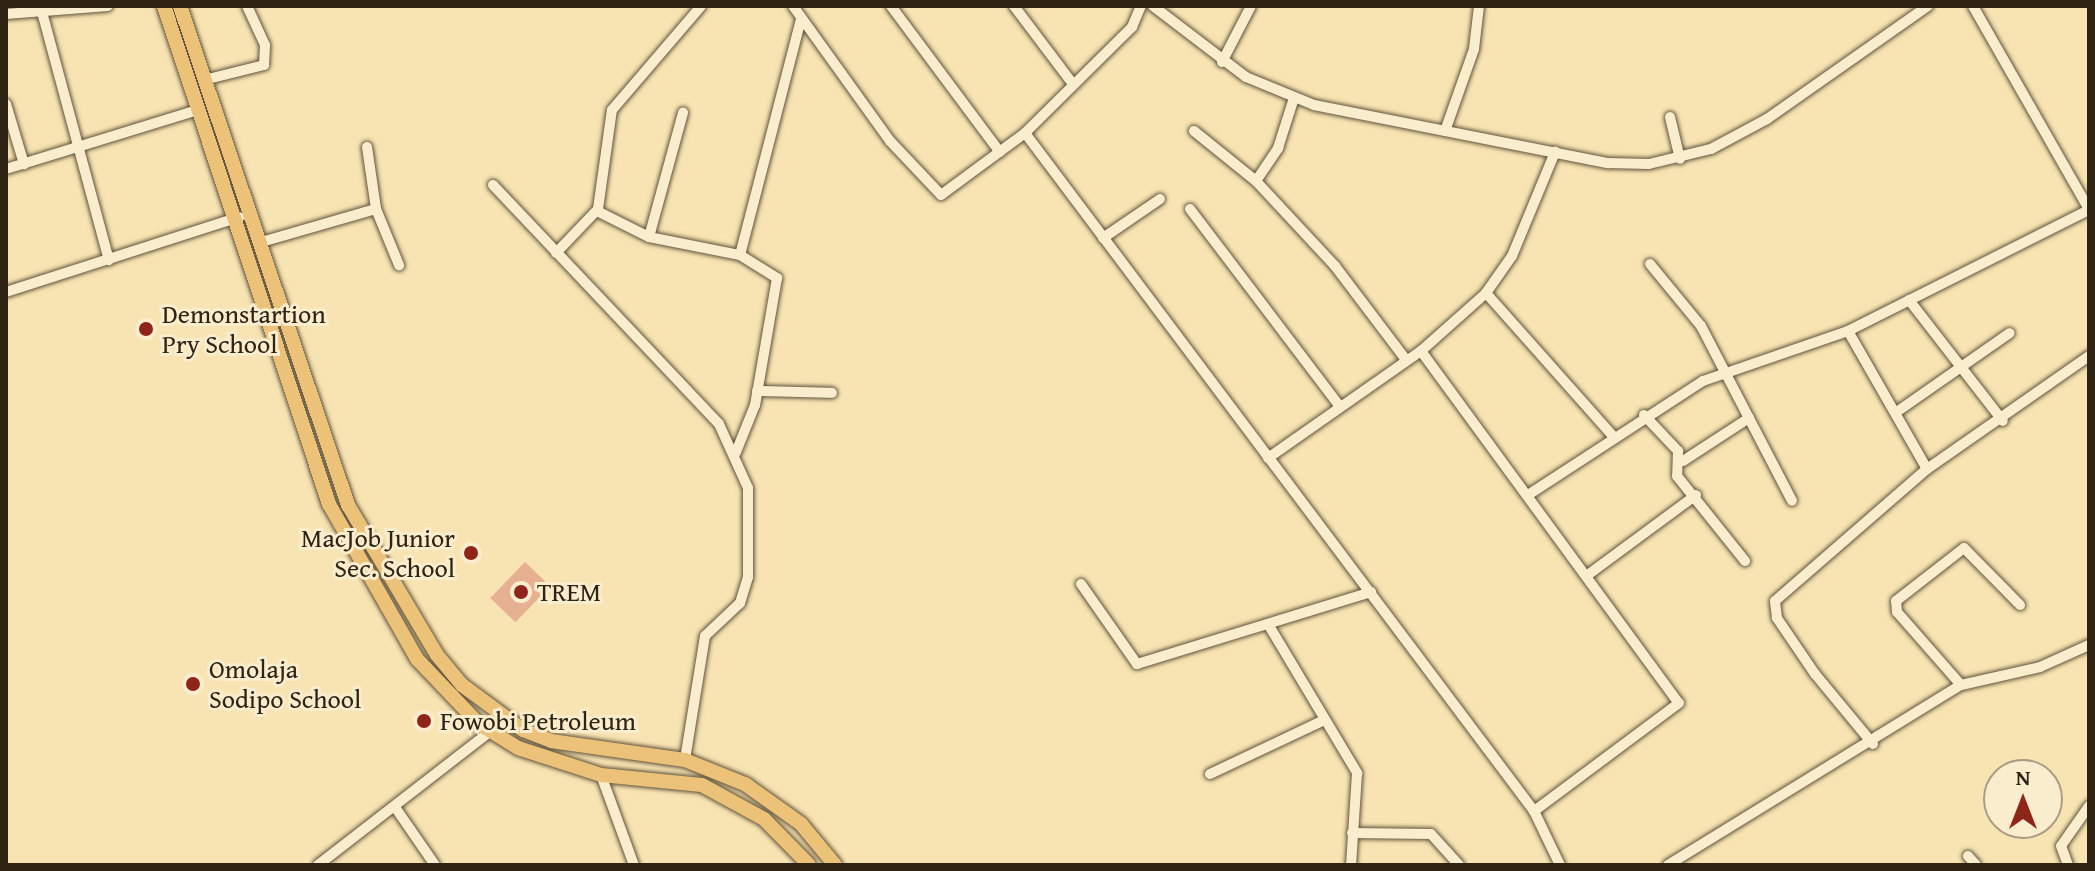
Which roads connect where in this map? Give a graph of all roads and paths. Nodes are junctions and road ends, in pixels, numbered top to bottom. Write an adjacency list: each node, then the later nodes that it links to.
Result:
1 (108, 6): 15 (street)
2 (164, 6): 23 (main road)
3 (180, 6): 19 (main road)
4 (247, 6): 19 (street)
5 (701, 6): 42 (street)
6 (793, 6): 17 (street)
7 (1014, 6): 20 (street)
8 (1141, 6): 20 (street)
9 (1153, 6): 18 (street)
10 (1251, 6): 18 (street)
11 (1479, 6): 27 (street)
12 (1928, 6): 33 (street)
13 (1973, 6): 41 (street)
14 (895, 7): 31 (street)
15 (42, 12): 16 (street); 30 (street)
16 (6, 14)
17 (801, 19): 31 (street); 49 (street)
18 (1222, 62): 21 (street)
19 (204, 80): 43 (main road)
20 (1073, 84): 28 (street)
21 (1294, 98): 27 (street); 36 (street)
22 (6, 104): 34 (street)
23 (198, 110): 30 (street); 44 (main road)
24 (683, 113): 45 (street)
25 (1670, 117): 33 (street)
26 (1194, 131): 36 (street)
27 (1445, 131): 32 (street)
28 (1025, 133): 31 (street); 46 (street)
29 (367, 147): 39 (street)
30 (74, 148): 34 (street); 50 (street)
31 (1000, 152)
32 (1555, 152): 33 (street); 54 (street)
33 (1680, 159)
34 (24, 164): 35 (street)
35 (6, 169)
36 (1256, 181): 60 (street)
37 (493, 185): 48 (street)
38 (1160, 199): 46 (street)
39 (376, 209): 47 (street); 52 (street)
40 (1190, 209): 65 (street)
41 (2089, 210): 55 (street)
42 (597, 211): 45 (street); 48 (street)
43 (248, 214): 44 (street); 47 (main road)
44 (232, 219): 50 (street); 88 (main road)
45 (649, 237): 49 (street)
46 (1103, 238): 72 (street)
47 (258, 243): 86 (main road)
48 (556, 253): 71 (street)
49 (740, 255): 63 (street)
50 (109, 260): 53 (street)
51 (1650, 264): 62 (street)
52 (399, 265)
53 (6, 292)
54 (1486, 293): 58 (street); 70 (street)
55 (1909, 300): 56 (street); 61 (street)
56 (1848, 331): 62 (street); 66 (street)
57 (2010, 333): 61 (street)
58 (1421, 351): 60 (street); 75 (street)
59 (2089, 356): 69 (street)
60 (1406, 360): 65 (street)
61 (1962, 369): 66 (street); 69 (street)
62 (1725, 374): 67 (street); 68 (street)
63 (757, 391): 64 (street); 71 (street)
64 (832, 393)
65 (1339, 405): 72 (street)
66 (1898, 411): 74 (street)
67 (1644, 415): 70 (street); 73 (street)
68 (1749, 418): 73 (street); 77 (street)
69 (2003, 421): 74 (street)
70 (1614, 437): 75 (street)
71 (736, 452): 90 (street)
72 (1268, 458): 81 (street)
73 (1683, 461): 76 (street)
74 (1927, 469): 89 (street)
75 (1528, 495): 79 (street)
76 (1696, 495): 78 (street); 79 (street)
77 (1792, 501)
78 (1745, 561)
79 (1589, 574): 95 (street)
80 (1081, 584): 83 (street)
81 (1371, 592): 83 (street); 95 (street)
82 (2020, 605): 85 (street)
83 (1268, 624): 87 (street)
84 (2089, 645): 85 (street)
85 (1961, 685): 89 (street)
86 (505, 720): 88 (street); 90 (main road)
87 (1320, 722): 91 (street); 96 (street)
88 (494, 735): 92 (main road); 94 (street)
89 (1873, 744): 106 (street)
90 (685, 760): 102 (main road)
91 (1210, 774)
92 (601, 775): 100 (street); 101 (main road)
93 (2089, 806): 108 (street)
94 (397, 810): 98 (street); 99 (street)
95 (1534, 811): 105 (street)
96 (1352, 833): 103 (street); 104 (street)
97 (1968, 856): 107 (street)
98 (318, 865)
99 (435, 865)
100 (634, 865)
101 (809, 865)
102 (835, 865)
103 (1351, 865)
104 (1459, 865)
105 (1560, 865)
106 (1668, 865)
107 (1976, 865)
108 (2068, 865)

